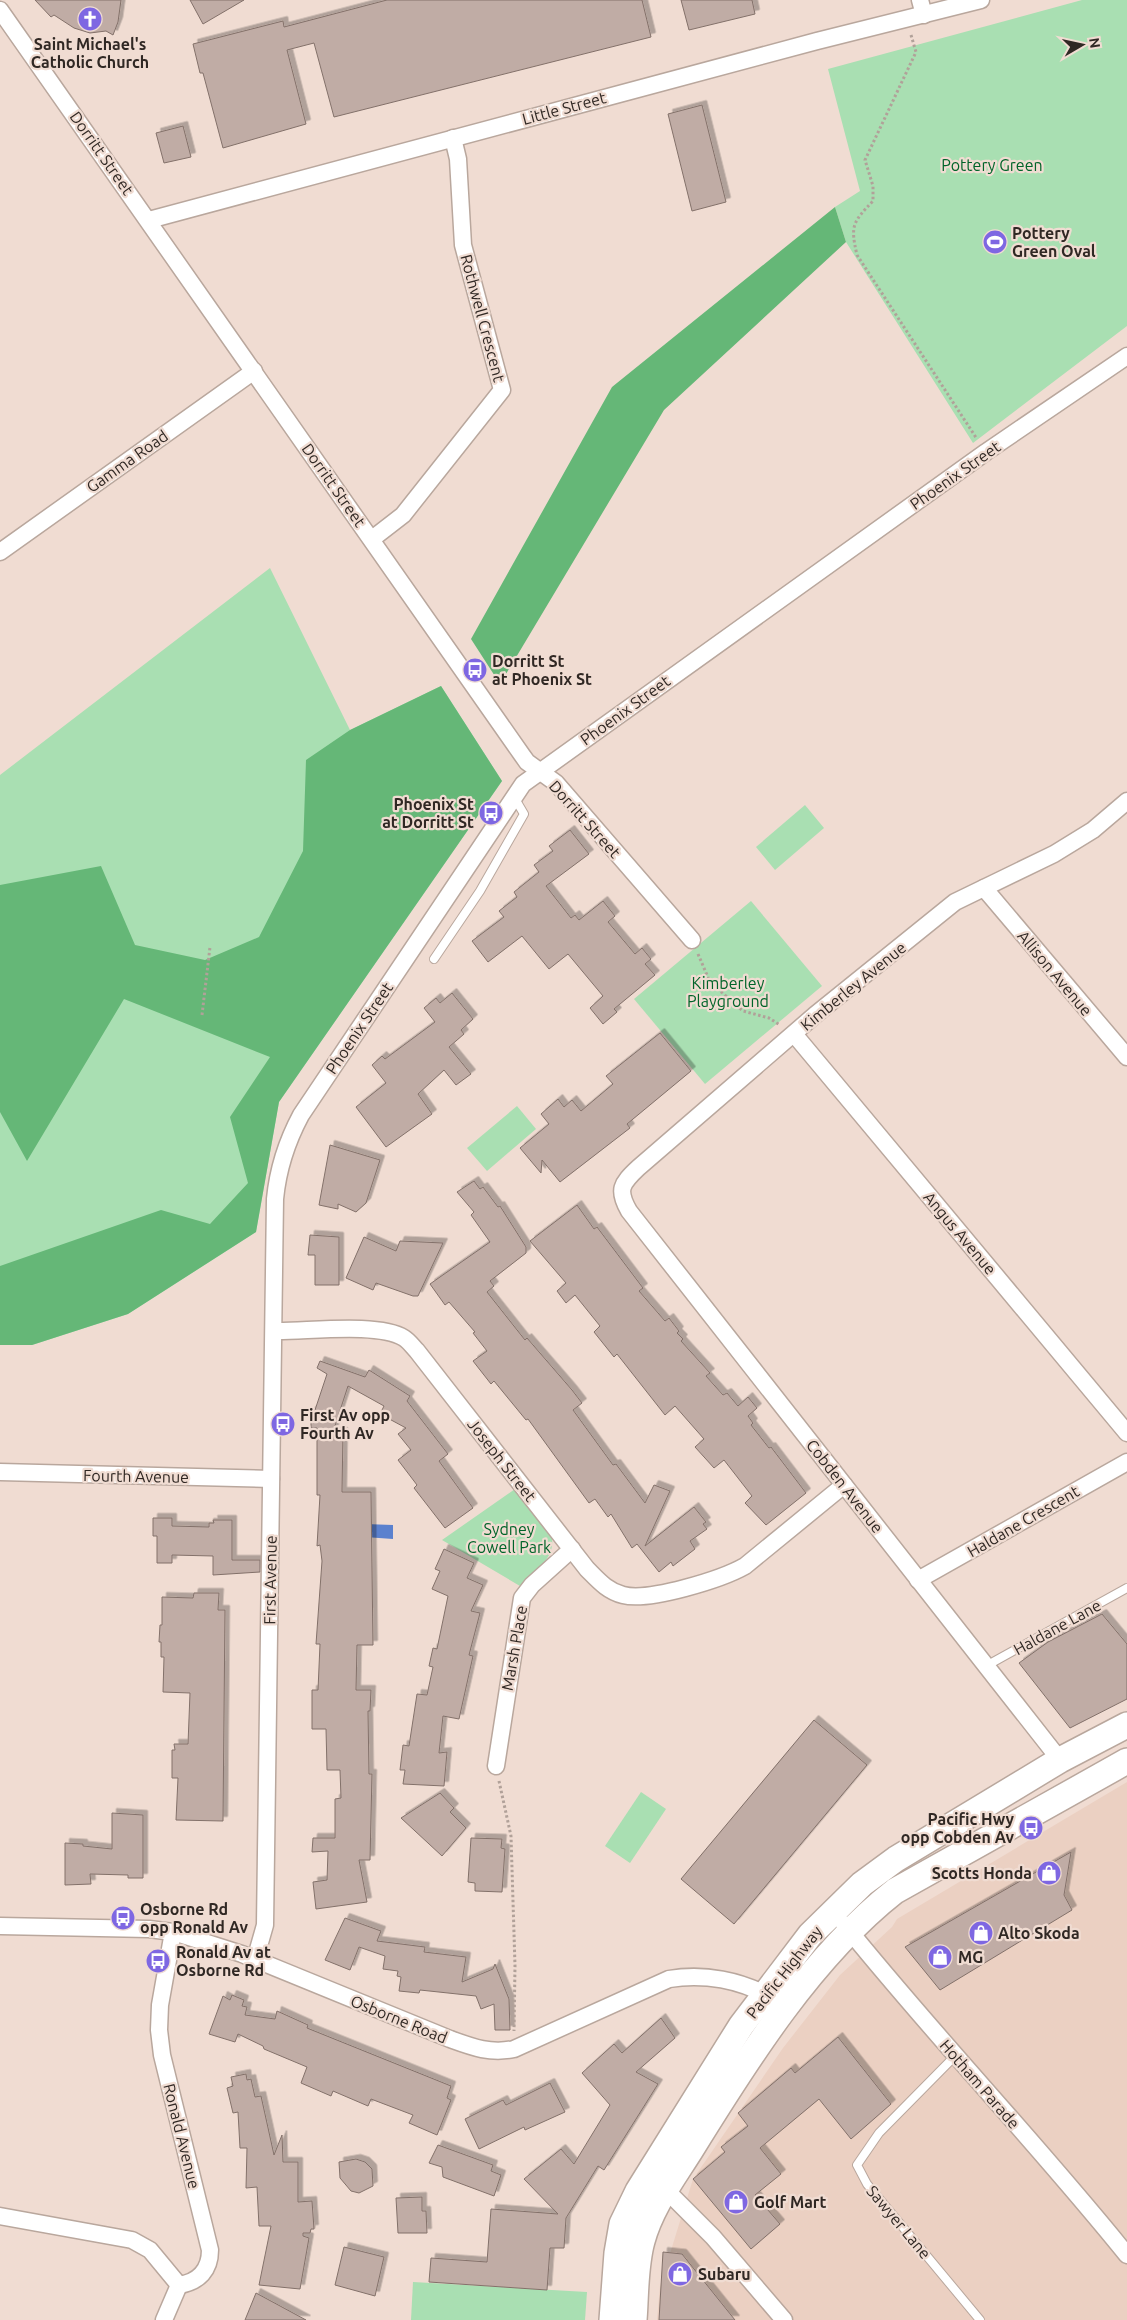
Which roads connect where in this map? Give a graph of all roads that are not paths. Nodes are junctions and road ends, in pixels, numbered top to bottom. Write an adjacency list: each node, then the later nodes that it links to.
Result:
1 (981, 0): 2 (street, Little Street)
2 (922, 7): 4 (street, Little Street)
3 (0, 10): 5 (street, Dorritt Street)
4 (453, 138): 5 (street, Little Street); 8 (street, Rothwell Crescent)
5 (149, 220): 7 (street, Dorritt Street)
6 (1127, 356): 10 (street, Phoenix Street)
7 (254, 371): 8 (street, Dorritt Street); 9 (street, Gamma Road)
8 (372, 539): 10 (street, Dorritt Street)
9 (0, 552)
10 (540, 772): 11 (street, Phoenix Street); 14 (street, Dorritt Street)
11 (514, 797): 15 (lane); 18 (street, Phoenix Street)
12 (1127, 801): 13 (street, Kimberley Avenue)
13 (984, 888): 16 (street, Kimberley Avenue); 17 (street, Allison Avenue)
14 (692, 940)
15 (434, 959)
16 (794, 1034): 19 (street, Kimberley Avenue); 21 (street, Angus Avenue)
17 (1127, 1057)
18 (275, 1199): 20 (street, First Avenue)
19 (629, 1211): 25 (street, Cobden Avenue)
20 (274, 1331): 24 (street, First Avenue); 26 (street, Joseph Street)
21 (1127, 1433)
22 (1127, 1462): 27 (street, Haldane Crescent)
23 (0, 1472): 24 (street, Fourth Avenue)
24 (271, 1479): 38 (street, First Avenue)
25 (844, 1485): 26 (street, Joseph Street); 27 (street, Cobden Avenue)
26 (572, 1550): 33 (street, Marsh Place)
27 (918, 1580): 29 (street, Cobden Avenue)
28 (1127, 1588): 29 (lane, Haldane Lane)
29 (986, 1666): 31 (street, Cobden Avenue)
30 (1127, 1725): 31 (main road, Pacific Highway)
31 (1060, 1760): 34 (main road, Pacific Highway)
32 (1127, 1761): 37 (main road, Pacific Highway)
33 (496, 1766)
34 (834, 1912): 37 (street, Hotham Parade); 39 (main road, Pacific Highway)
35 (0, 1926): 36 (street, Osborne Road)
36 (173, 1932): 38 (street, Osborne Road); 44 (street, Ronald Avenue)
37 (849, 1932): 39 (main road, Pacific Highway); 40 (street, Hotham Parade)
38 (255, 1960): 39 (street, Osborne Road)
39 (776, 2000): 41 (main road, Pacific Highway); 46 (main road, Pacific Highway)
40 (955, 2056): 43 (street, Hotham Parade); 49 (lane, Sawyer Lane)
41 (666, 2190): 47 (main road, Pacific Highway); 48 (street)
42 (0, 2216): 44 (street)
43 (1127, 2255)
44 (179, 2285): 45 (street)
45 (164, 2320)
46 (612, 2320)
47 (634, 2320)
48 (784, 2320)
49 (980, 2320)

